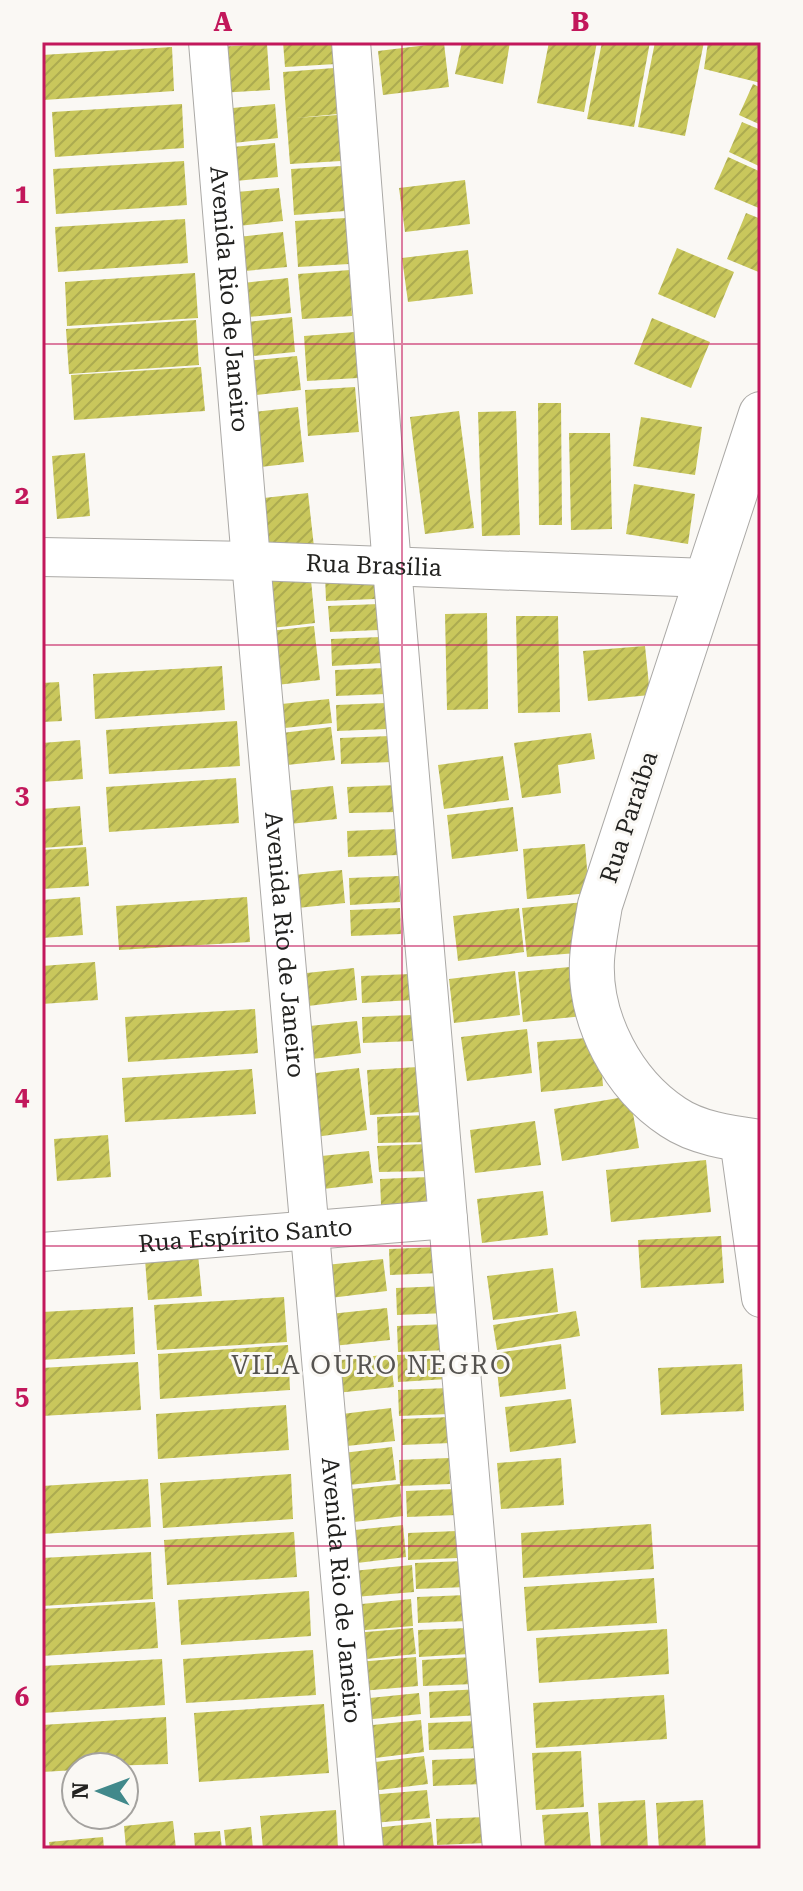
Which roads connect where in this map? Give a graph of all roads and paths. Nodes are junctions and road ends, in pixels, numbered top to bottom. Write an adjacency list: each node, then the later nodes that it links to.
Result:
1 (208, 42): 5 (street, Avenida Rio de Janeiro)
2 (351, 42): 6 (street)
3 (761, 414): 7 (main road, Rua Paraíba)
4 (42, 557): 5 (street, Rua Brasília)
5 (251, 561): 6 (street, Rua Brasília); 10 (street, Avenida Rio de Janeiro)
6 (392, 567): 7 (street, Rua Brasília); 9 (street)
7 (707, 578): 8 (main road, Rua Paraíba)
8 (750, 1140): 12 (street)
9 (448, 1219): 10 (street, Rua Espírito Santo); 14 (street)
10 (311, 1230): 11 (street, Rua Espírito Santo); 13 (street, Avenida Rio de Janeiro)
11 (42, 1252)
12 (761, 1298)
13 (364, 1849)
14 (502, 1849)

